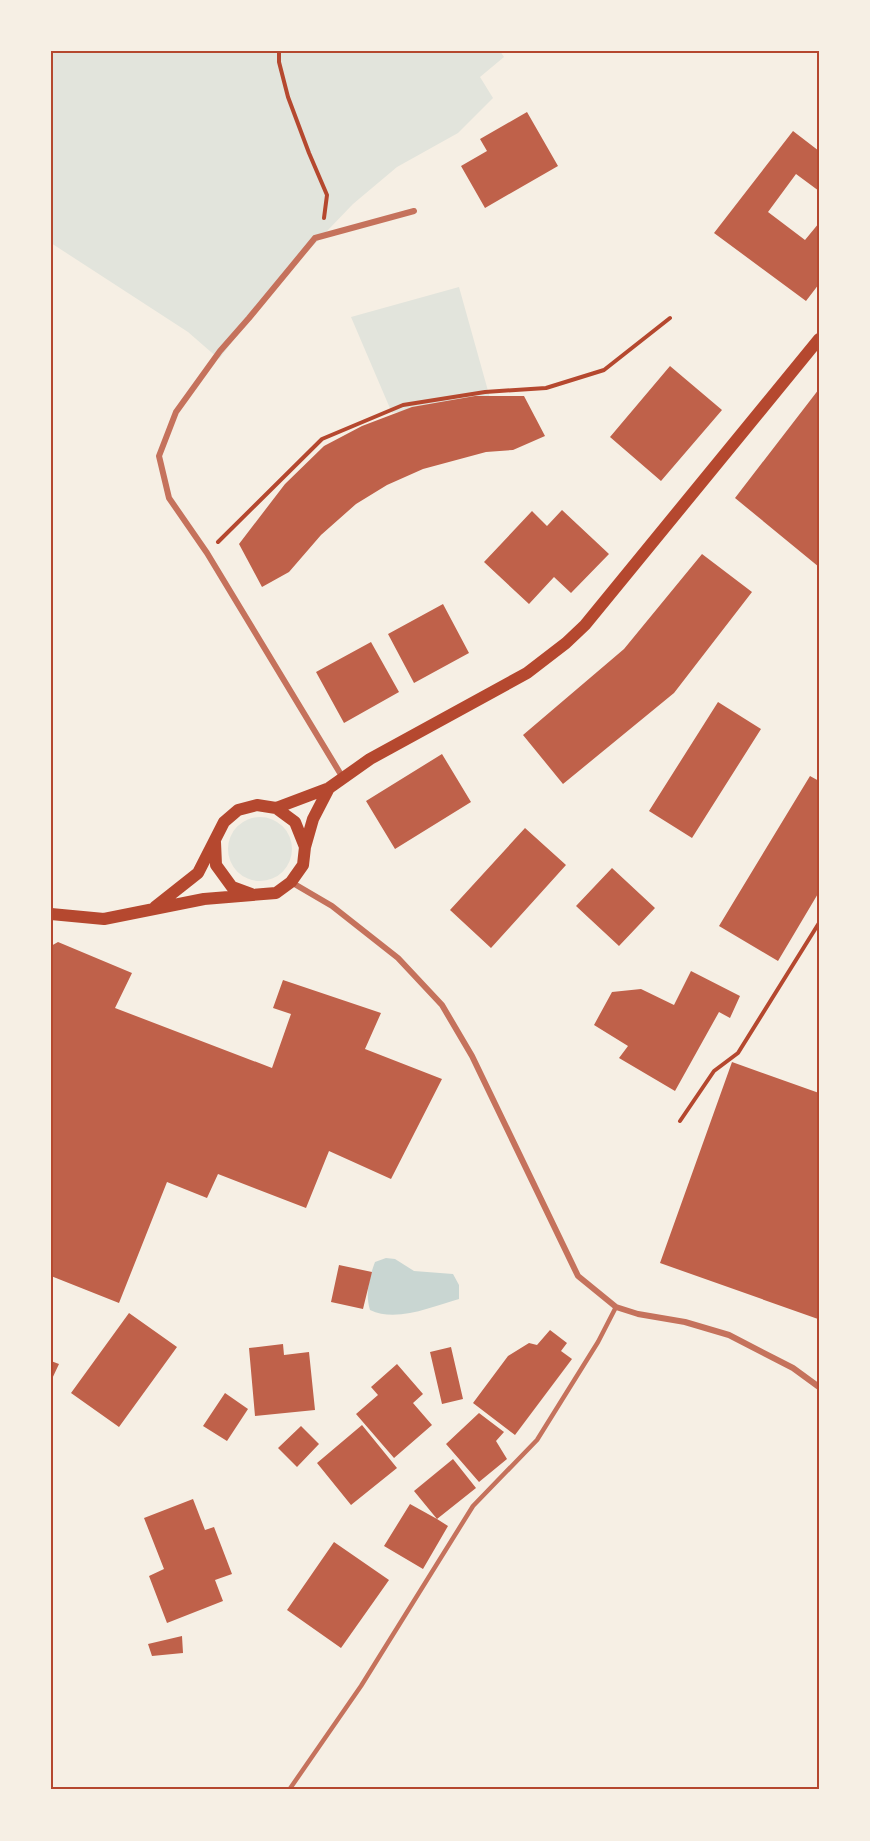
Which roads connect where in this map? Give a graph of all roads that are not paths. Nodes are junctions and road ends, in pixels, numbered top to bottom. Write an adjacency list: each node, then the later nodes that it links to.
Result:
1 (414, 211): 3 (street)
2 (819, 339): 3 (main road)
3 (343, 778): 4 (main road)
4 (329, 788): 5 (main road); 7 (main road)
5 (276, 808): 6 (main road); 7 (main road)
6 (215, 841): 9 (main road); 10 (main road)
7 (305, 847): 8 (main road)
8 (291, 882): 9 (main road); 12 (street)
9 (254, 895): 10 (main road)
10 (154, 908): 11 (main road)
11 (51, 915)
12 (616, 1307): 13 (street); 14 (lane)
13 (819, 1387)
14 (289, 1790)

